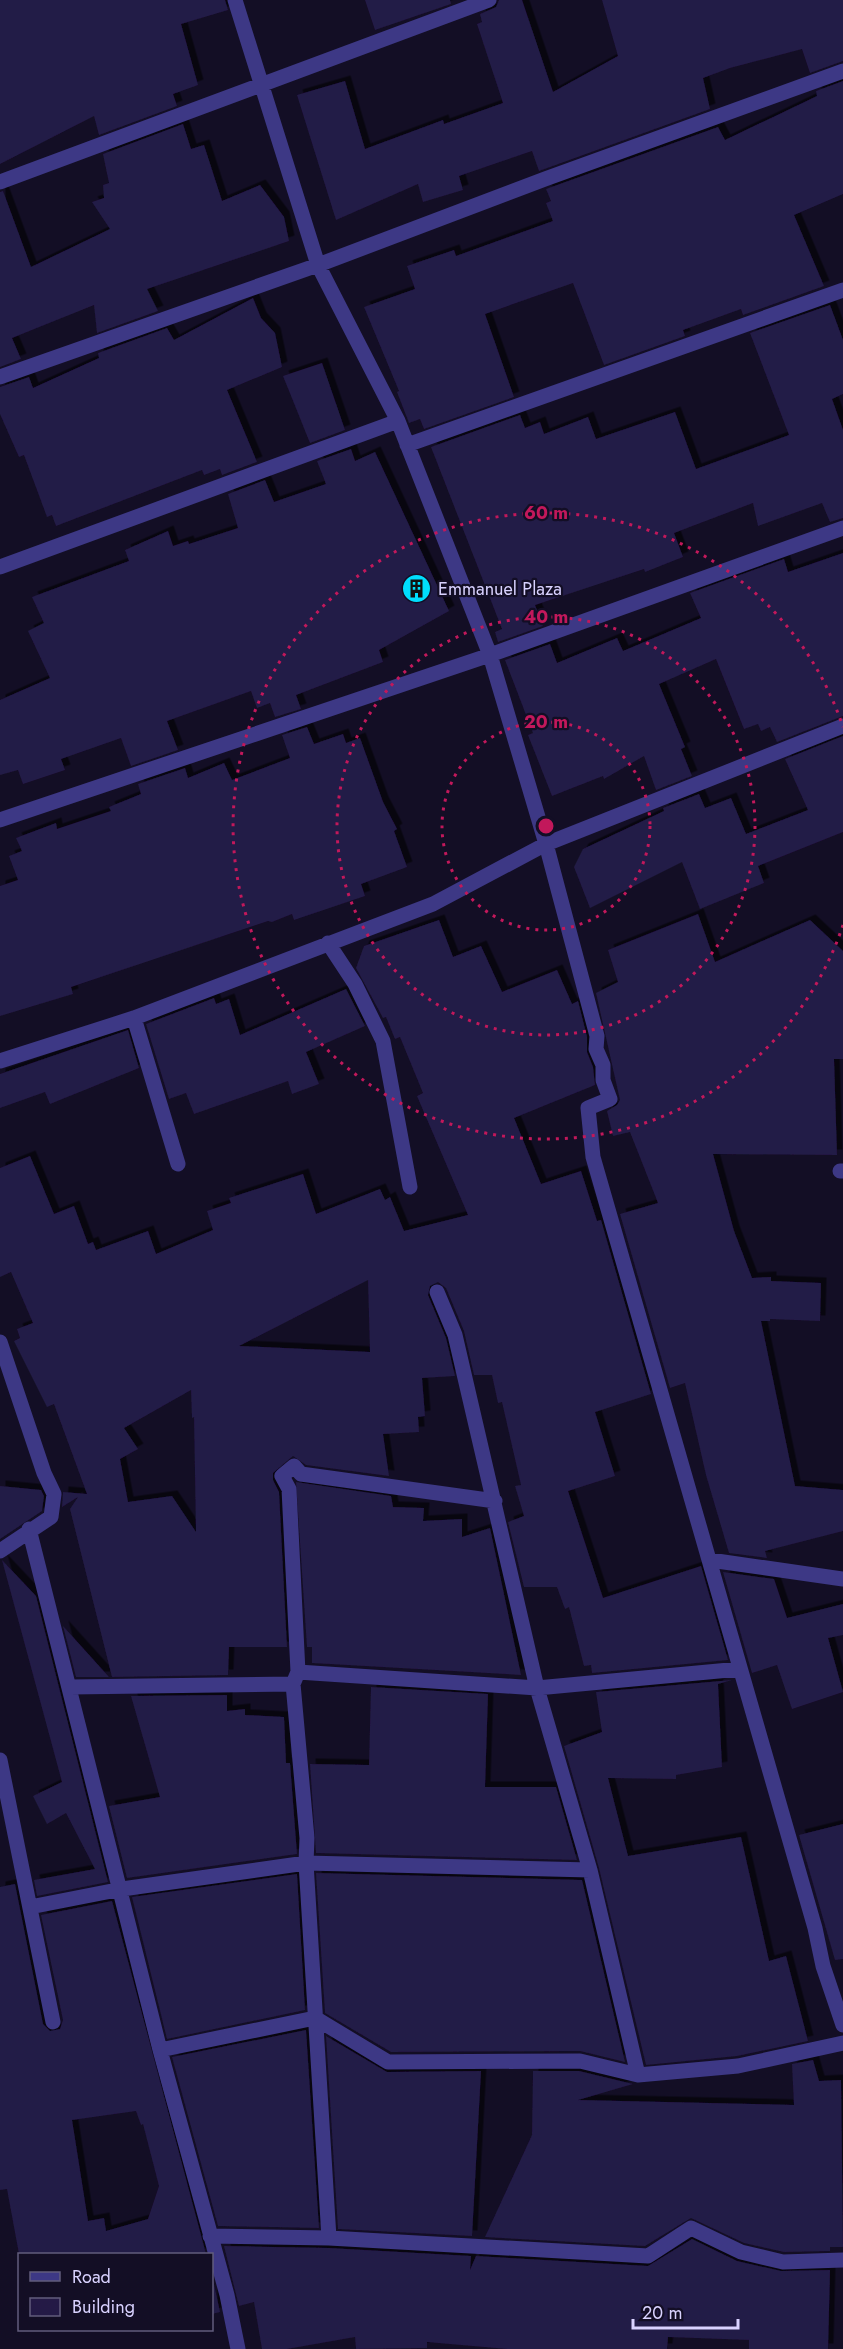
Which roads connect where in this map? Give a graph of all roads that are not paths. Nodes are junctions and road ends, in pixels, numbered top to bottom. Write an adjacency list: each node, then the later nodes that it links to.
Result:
1 (235, 0): 4 (street)
2 (489, 0): 4 (street)
3 (843, 71): 6 (street)
4 (262, 86): 5 (street); 6 (street)
5 (0, 182)
6 (318, 265): 8 (street); 9 (street)
7 (843, 290): 10 (street)
8 (0, 377)
9 (398, 421): 10 (street); 12 (street)
10 (407, 445): 13 (street)
11 (843, 528): 13 (street)
12 (0, 567)
13 (490, 655): 15 (street); 16 (street)
14 (843, 726): 16 (street)
15 (0, 820)
16 (546, 843): 17 (street); 27 (street)
17 (328, 943): 18 (street); 21 (street)
18 (134, 1018): 19 (street); 20 (street)
19 (0, 1060)
20 (178, 1164)
21 (410, 1187)
22 (437, 1292): 24 (street)
23 (0, 1342): 25 (street)
24 (495, 1501): 30 (street); 32 (street)
25 (29, 1529): 26 (street); 31 (street)
26 (0, 1551)
27 (710, 1560): 28 (street); 29 (street)
28 (843, 1579)
29 (740, 1669): 32 (street); 40 (street)
30 (295, 1678): 31 (street); 32 (street); 34 (street)
31 (70, 1687): 36 (street)
32 (537, 1688): 35 (street)
33 (0, 1760): 37 (street)
34 (306, 1863): 35 (street); 36 (street); 38 (street)
35 (590, 1870): 43 (street)
36 (122, 1888): 37 (street); 42 (street)
37 (30, 1907): 39 (street)
38 (315, 2018): 42 (street); 43 (street); 45 (street)
39 (53, 2022)
40 (843, 2025)
41 (843, 2043): 43 (street)
42 (160, 2050): 44 (street)
43 (638, 2075)
44 (210, 2236): 45 (street); 47 (street)
45 (329, 2238): 46 (street)
46 (843, 2260)
47 (238, 2349)

